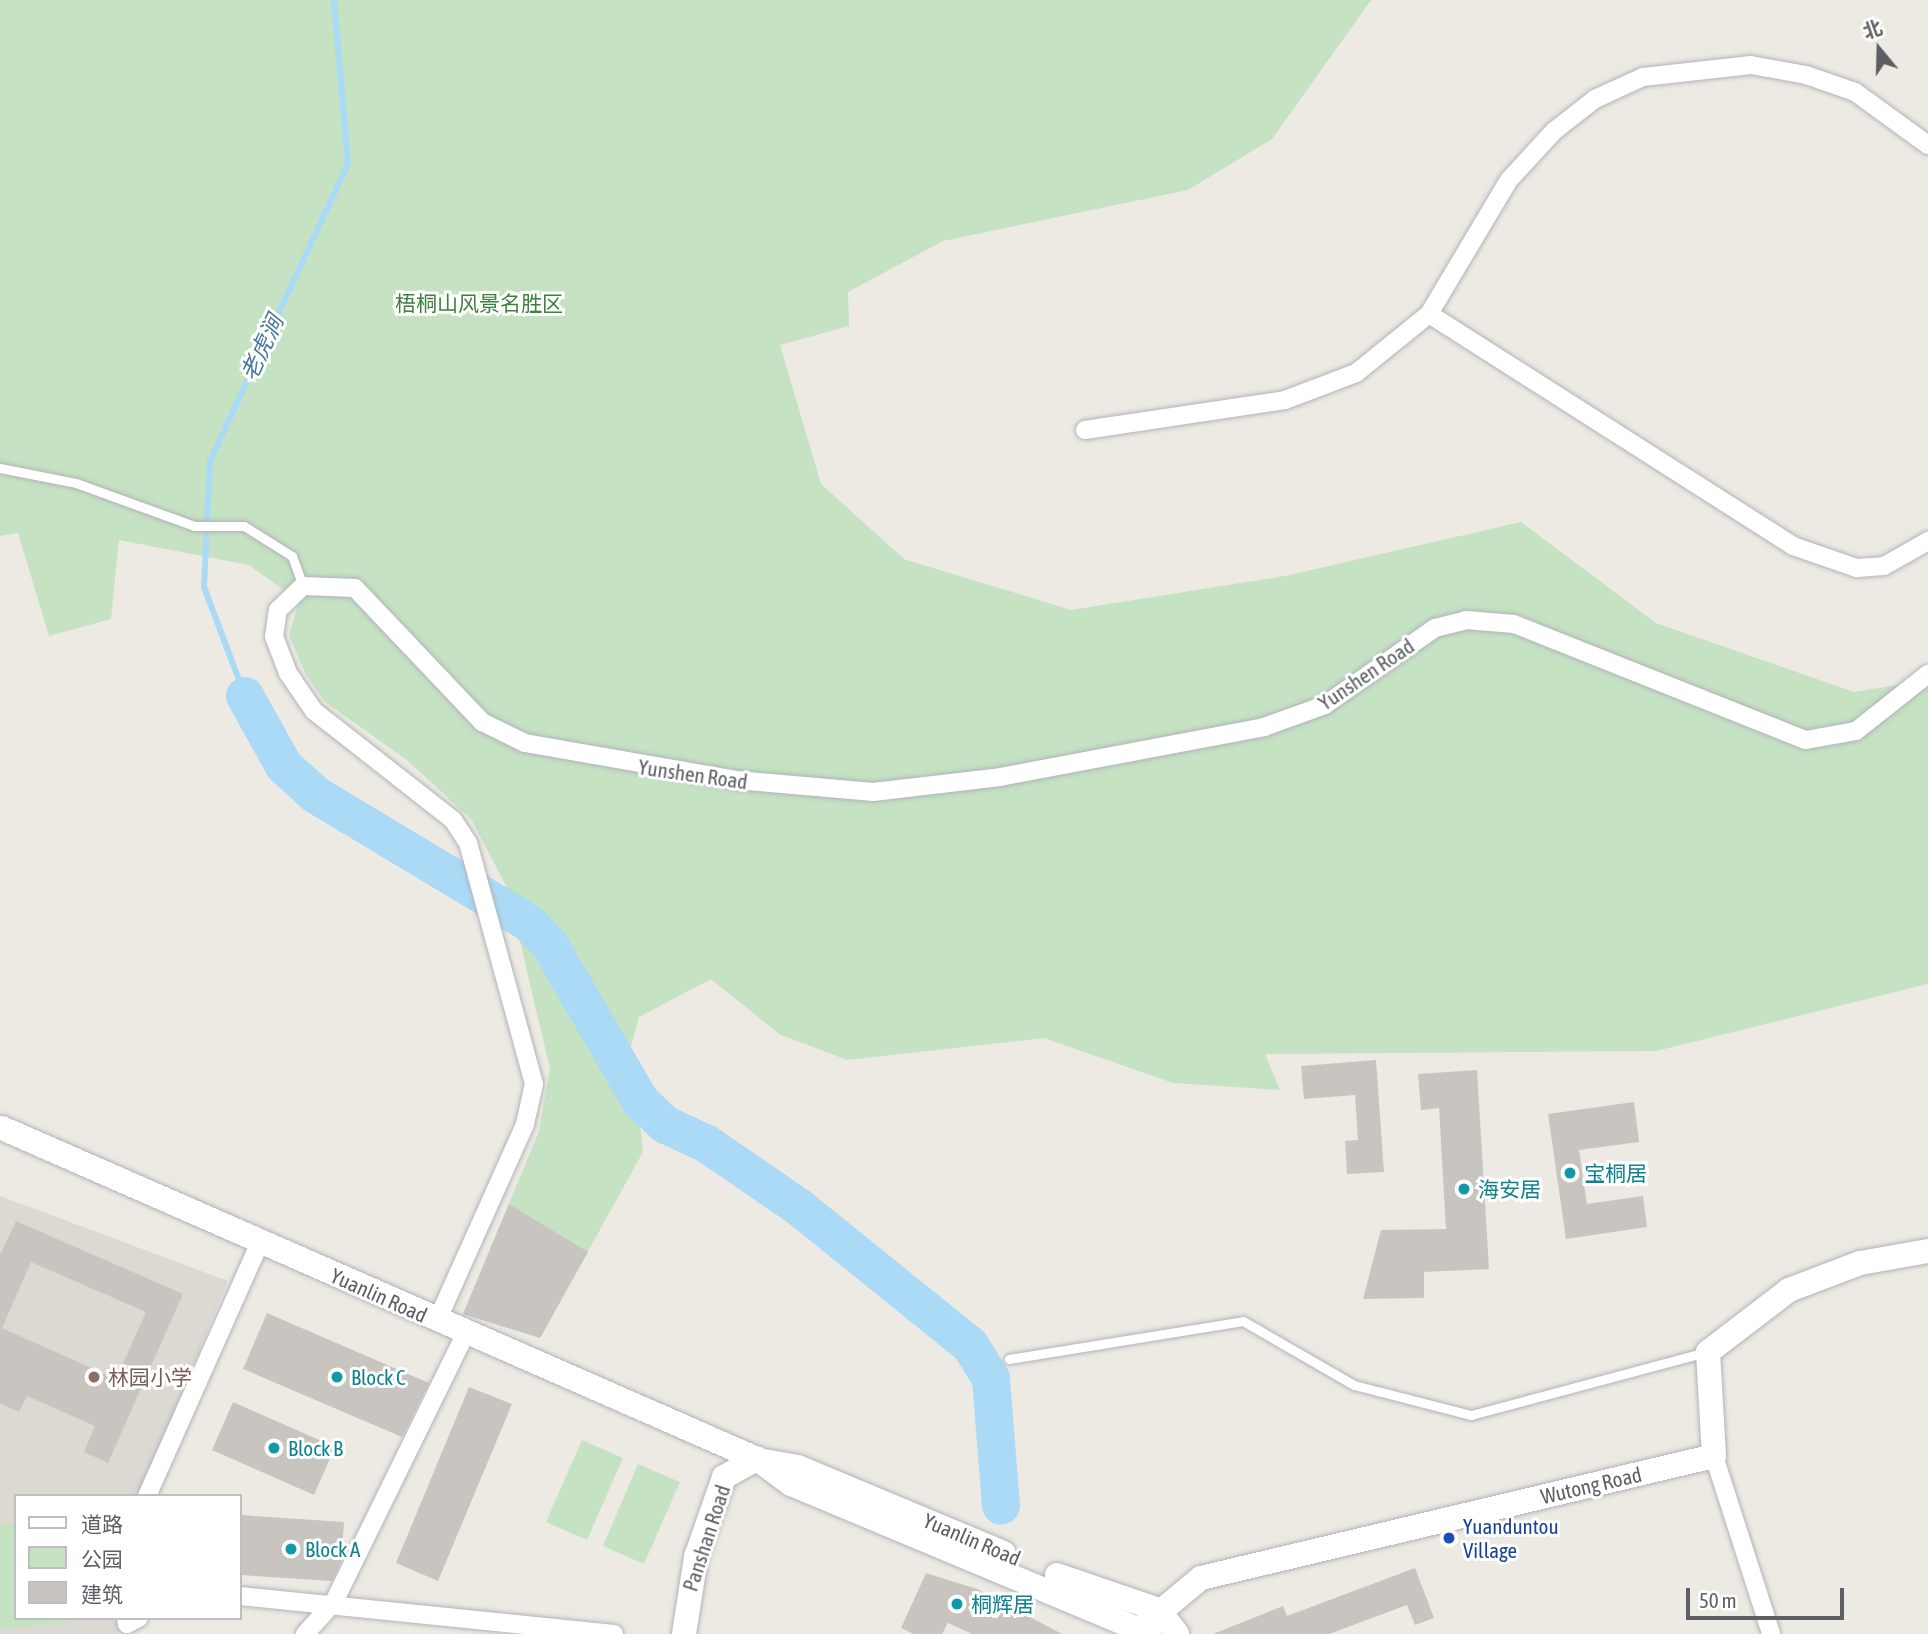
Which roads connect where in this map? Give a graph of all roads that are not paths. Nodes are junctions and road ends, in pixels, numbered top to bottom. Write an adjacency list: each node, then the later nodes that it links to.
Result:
1 (1928, 145): 2 (street)
2 (1429, 314): 3 (street); 5 (street)
3 (1085, 430)
4 (0, 468): 6 (lane)
5 (1928, 541)
6 (303, 586): 7 (street, Yunshen Road); 11 (street)
7 (1928, 674)
8 (2, 1128): 9 (street, Yuanlin Road)
9 (260, 1242): 11 (street, Yuanlin Road); 17 (street)
10 (1928, 1251): 13 (street)
11 (437, 1321): 12 (street, Yuanlin Road)
12 (466, 1333): 16 (street, Yuanlin Road); 19 (street)
13 (1708, 1352): 14 (lane); 15 (street)
14 (1009, 1359)
15 (1714, 1456): 20 (street, Wutong Road); 25 (street)
16 (757, 1459): 20 (street, Yuanlin Road); 23 (street, Panshan Road)
17 (148, 1494)
18 (242, 1596): 19 (street)
19 (334, 1602): 21 (street); 22 (street)
20 (1150, 1624): 24 (street, Yuanlin Road)
21 (305, 1634)
22 (614, 1634)
23 (684, 1634)
24 (1177, 1634)
25 (1771, 1634)

